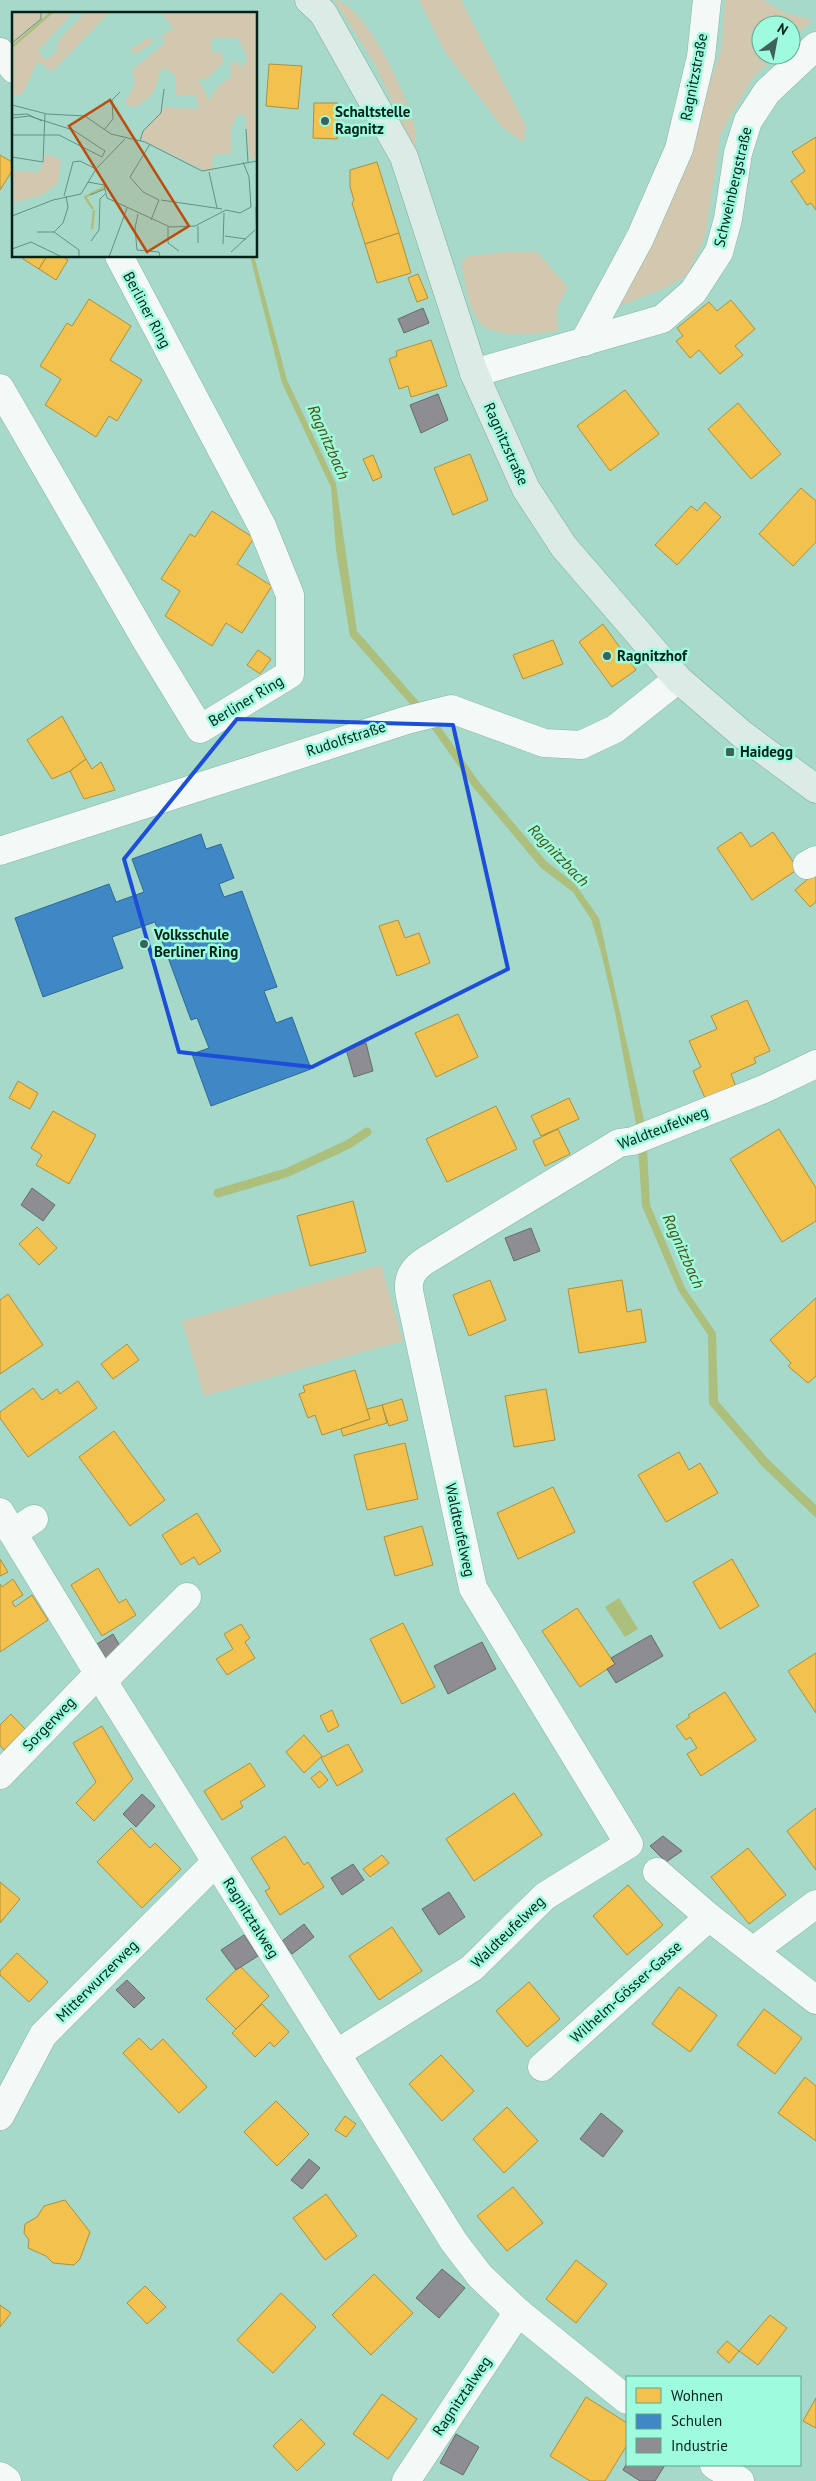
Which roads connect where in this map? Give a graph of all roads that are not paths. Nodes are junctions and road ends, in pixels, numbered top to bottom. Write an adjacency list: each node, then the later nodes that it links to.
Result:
1 (707, 0): 7 (street, Ragnitzstraße)
2 (317, 4): 8 (main road, Ragnitzstraße)
3 (816, 46): 7 (street, Schweinbergstraße)
4 (0, 52): 5 (street)
5 (12, 67)
6 (119, 258): 9 (street, Berliner Ring)
7 (584, 342): 8 (street, Schweinbergstraße)
8 (474, 373): 10 (main road, Ragnitzstraße)
9 (0, 388)
10 (678, 679): 11 (main road, Ragnitzstraße); 12 (street, Rudolfstraße)
11 (816, 789)
12 (1, 849)
13 (816, 1064): 24 (street, Waldteufelweg)
14 (16, 1521): 16 (street, Ragnitztalweg)
15 (187, 1597): 16 (street, Sorgerweg)
16 (100, 1677): 17 (street, Sorgerweg); 18 (street, Ragnitztalweg)
17 (2, 1772)
18 (216, 1862): 24 (street, Ragnitztalweg); 26 (street, Mitterwurzerweg)
19 (657, 1872): 21 (street)
20 (816, 1904): 22 (street)
21 (709, 1917): 22 (street); 25 (street, Wilhelm-Gösser-Gasse)
22 (753, 1951): 23 (street)
23 (816, 2000)
24 (336, 2054): 27 (street, Ragnitztalweg)
25 (542, 2067)
26 (0, 2116)
27 (518, 2312): 28 (street, Ragnitztalweg); 32 (street, Ragnitztalweg)
28 (626, 2399)
29 (716, 2466): 33 (street)
30 (0, 2476): 31 (street)
31 (7, 2481)
32 (406, 2481)
33 (740, 2481)

